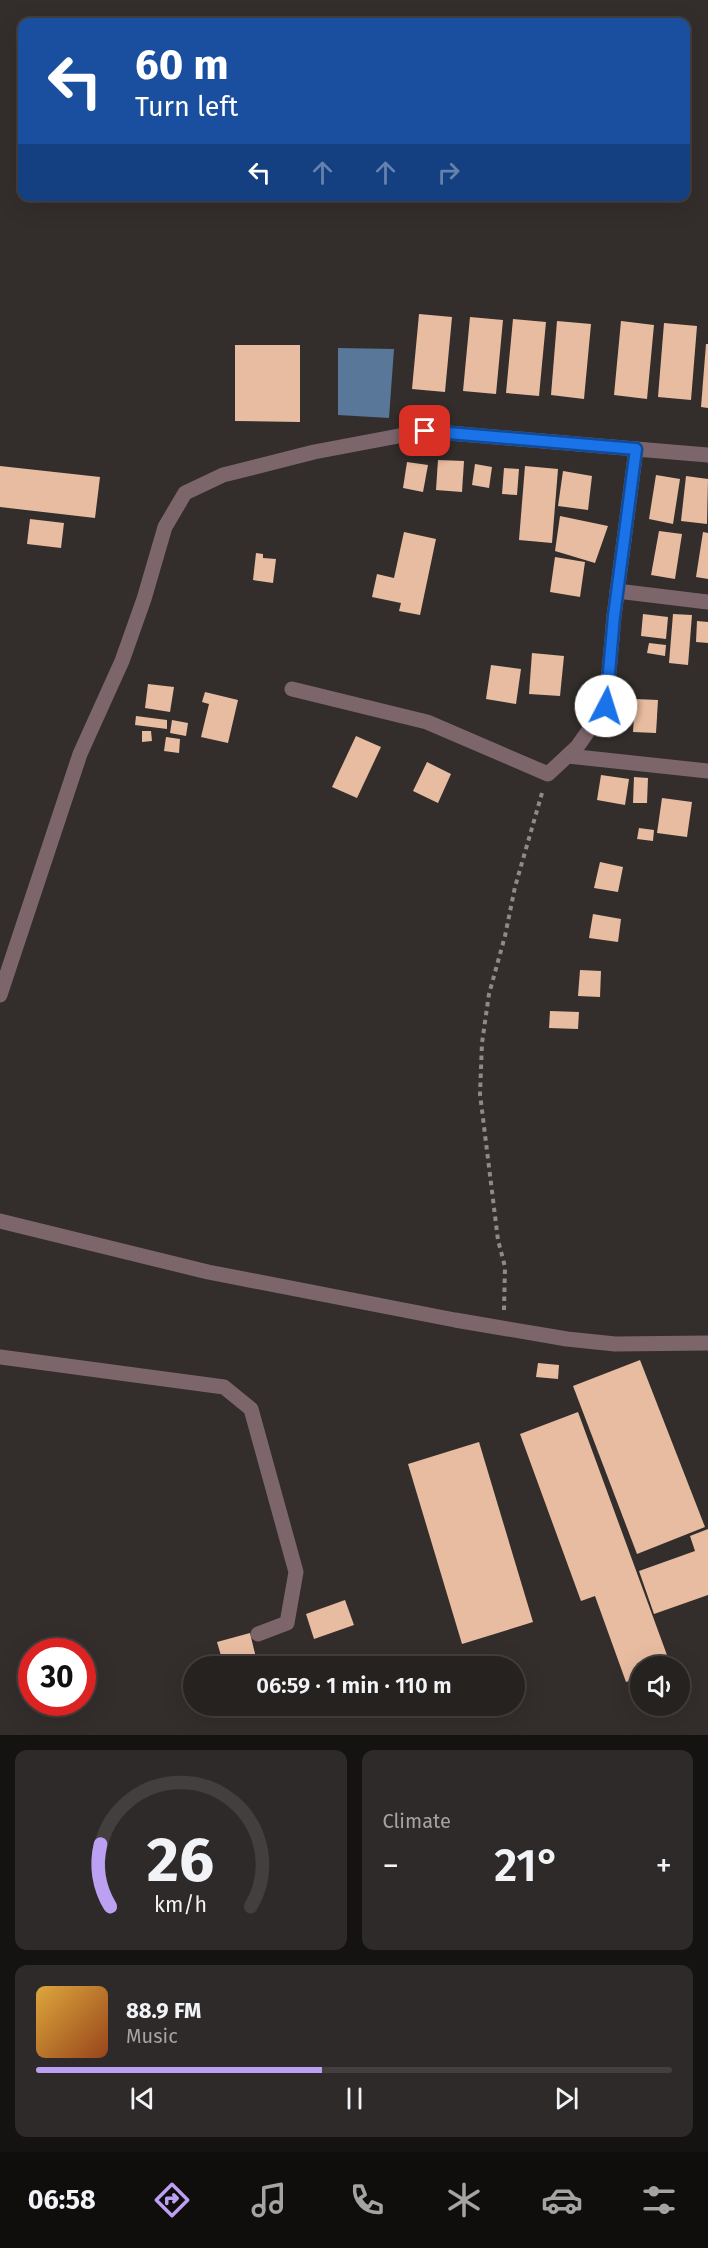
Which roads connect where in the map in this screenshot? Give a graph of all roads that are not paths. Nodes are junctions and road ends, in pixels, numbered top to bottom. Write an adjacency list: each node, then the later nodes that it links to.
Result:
1 (636, 449): 2 (street); 3 (street); 8 (street)
2 (708, 455)
3 (617, 591): 4 (street); 6 (street)
4 (708, 602)
5 (292, 689): 6 (street)
6 (568, 756): 7 (street)
7 (708, 771)
8 (0, 995)
9 (0, 1221): 10 (street)
10 (708, 1343)
11 (0, 1357): 12 (street)
12 (258, 1634)

